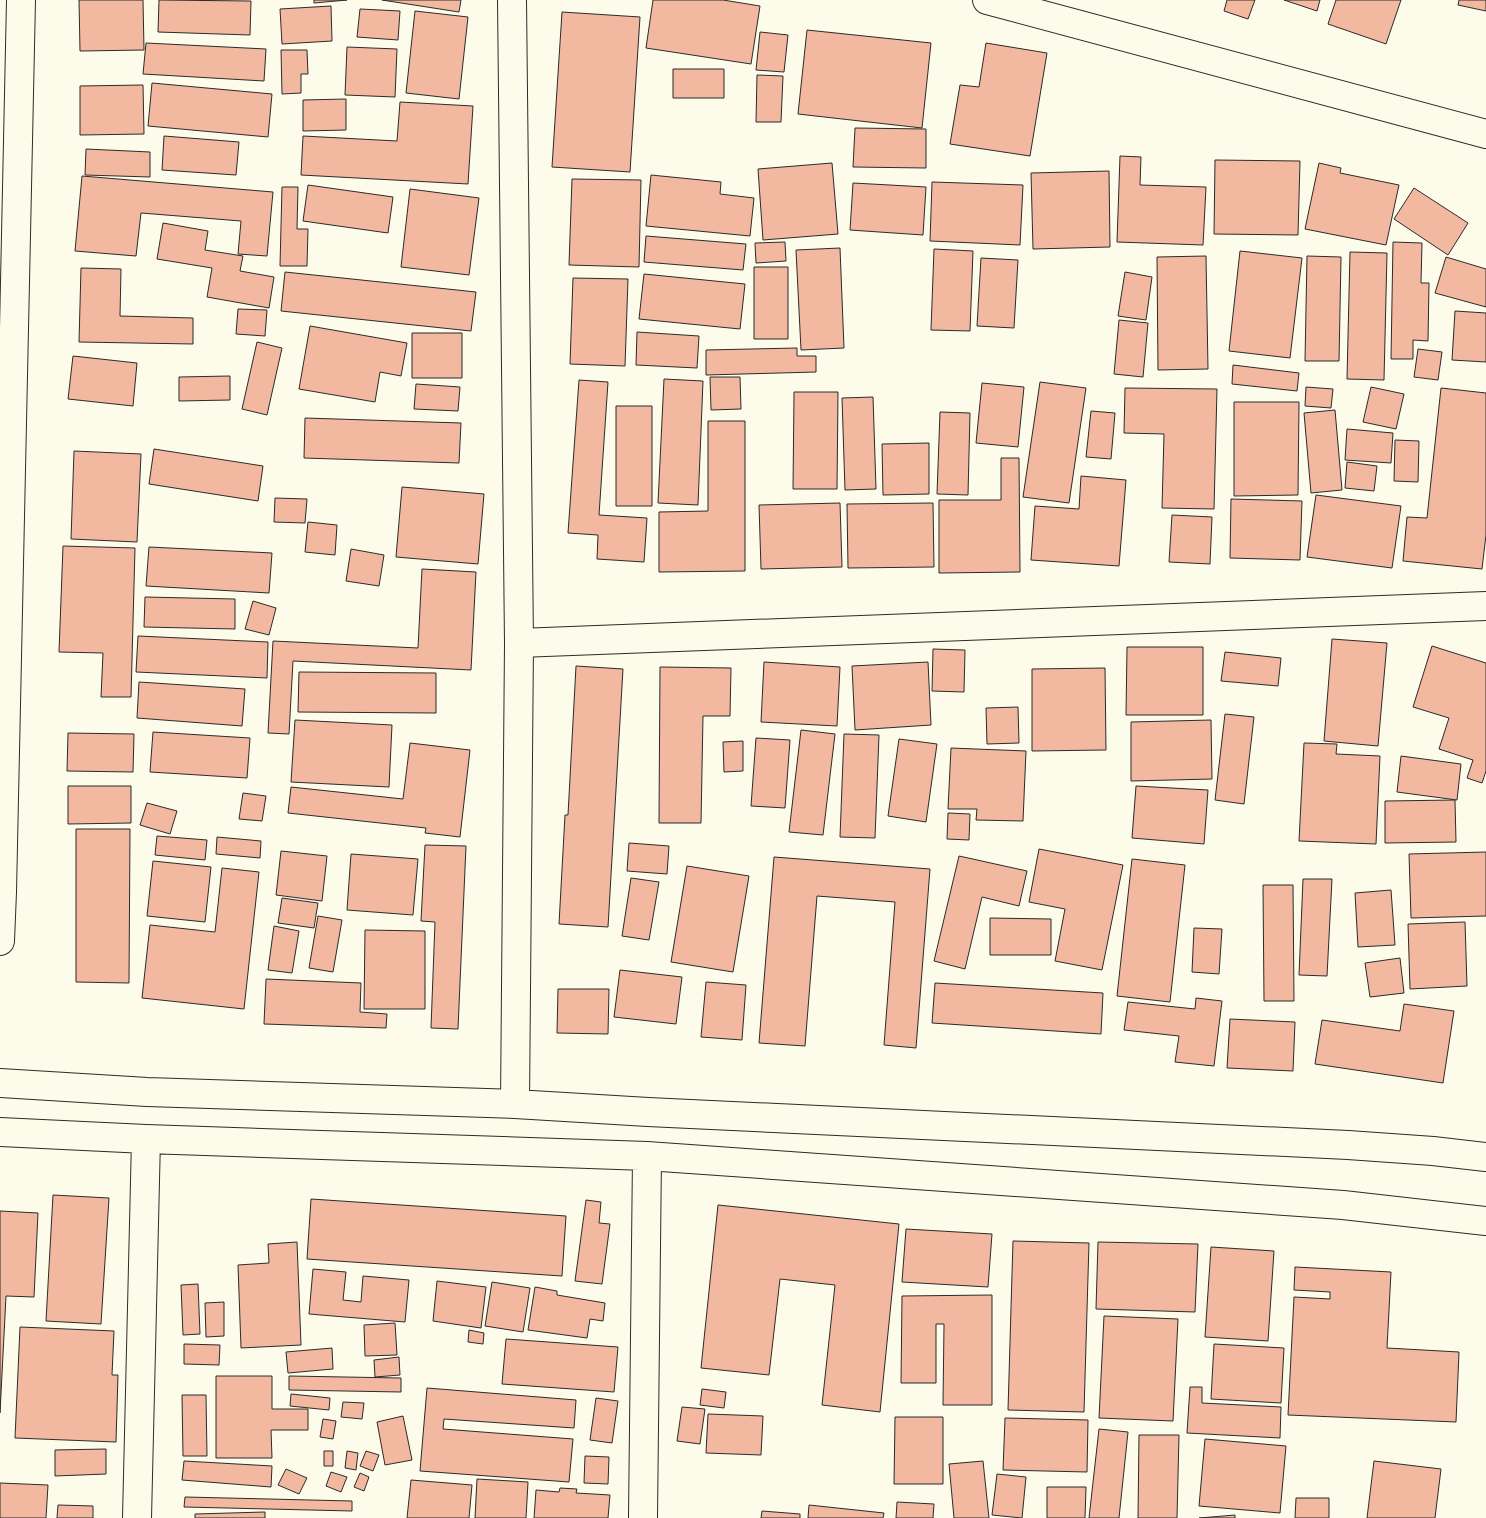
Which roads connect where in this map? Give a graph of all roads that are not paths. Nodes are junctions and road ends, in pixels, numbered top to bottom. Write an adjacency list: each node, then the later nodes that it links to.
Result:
1 (20, 0): 5 (street)
2 (512, 0): 7 (street)
3 (987, 0): 4 (street)
4 (1486, 134)
5 (5, 497): 8 (street)
6 (1486, 606): 7 (street)
7 (519, 643): 10 (street)
8 (0, 941)
9 (0, 1083): 10 (street)
10 (514, 1104): 14 (street)
11 (0, 1132): 12 (street)
12 (146, 1140): 13 (street); 16 (street)
13 (647, 1156): 15 (street); 17 (street)
14 (1486, 1157)
15 (1486, 1221)
16 (137, 1518)
17 (643, 1518)

